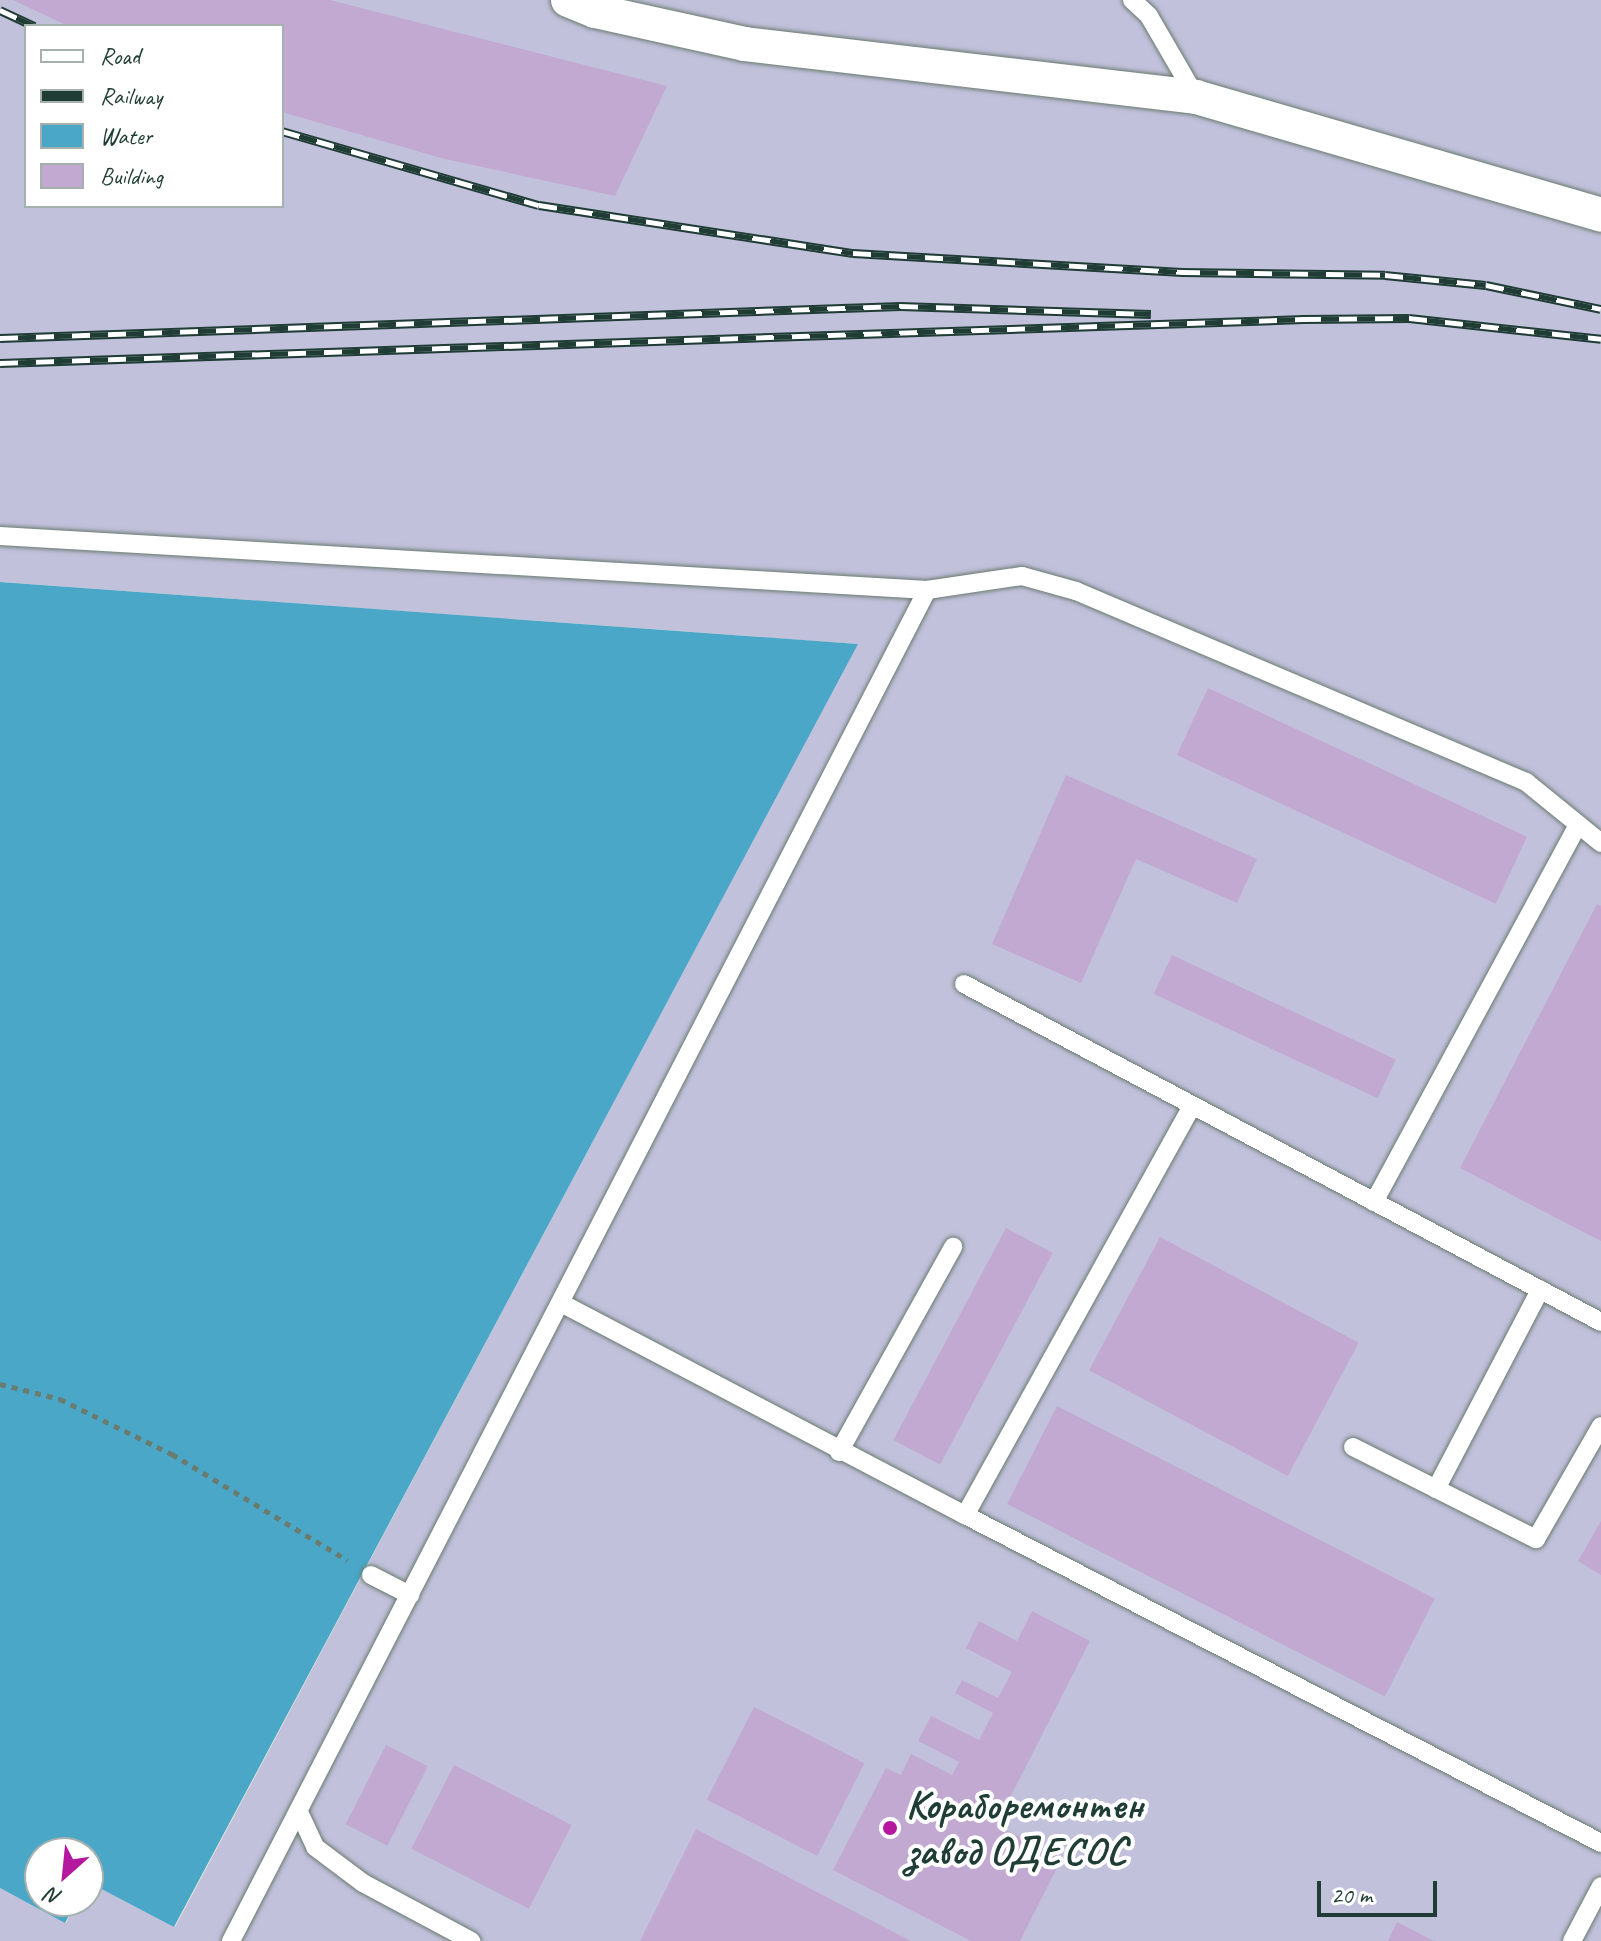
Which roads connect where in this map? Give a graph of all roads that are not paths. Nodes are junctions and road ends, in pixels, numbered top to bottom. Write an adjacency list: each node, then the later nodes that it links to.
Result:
1 (568, 0): 3 (street)
2 (1132, 0): 3 (lane)
3 (1196, 97): 4 (street)
4 (1601, 215)
5 (0, 536): 6 (lane)
6 (927, 590): 7 (lane); 14 (lane)
7 (1578, 825): 8 (lane); 11 (lane)
8 (1601, 843)
9 (964, 984): 10 (lane)
10 (1192, 1106): 11 (lane); 20 (lane)
11 (1374, 1202): 13 (lane)
12 (953, 1247): 18 (lane)
13 (1540, 1290): 15 (lane); 19 (lane)
14 (561, 1303): 18 (lane); 22 (lane)
15 (1601, 1322)
16 (1601, 1426): 19 (lane)
17 (1353, 1447): 19 (lane)
18 (839, 1452): 20 (lane)
19 (1436, 1489)
20 (965, 1515): 24 (lane)
21 (371, 1575): 22 (lane)
22 (410, 1595): 23 (lane)
23 (299, 1812): 26 (lane); 27 (lane)
24 (1601, 1843)
25 (1601, 1886): 28 (lane)
26 (231, 1941)
27 (471, 1941)
28 (1572, 1941)

